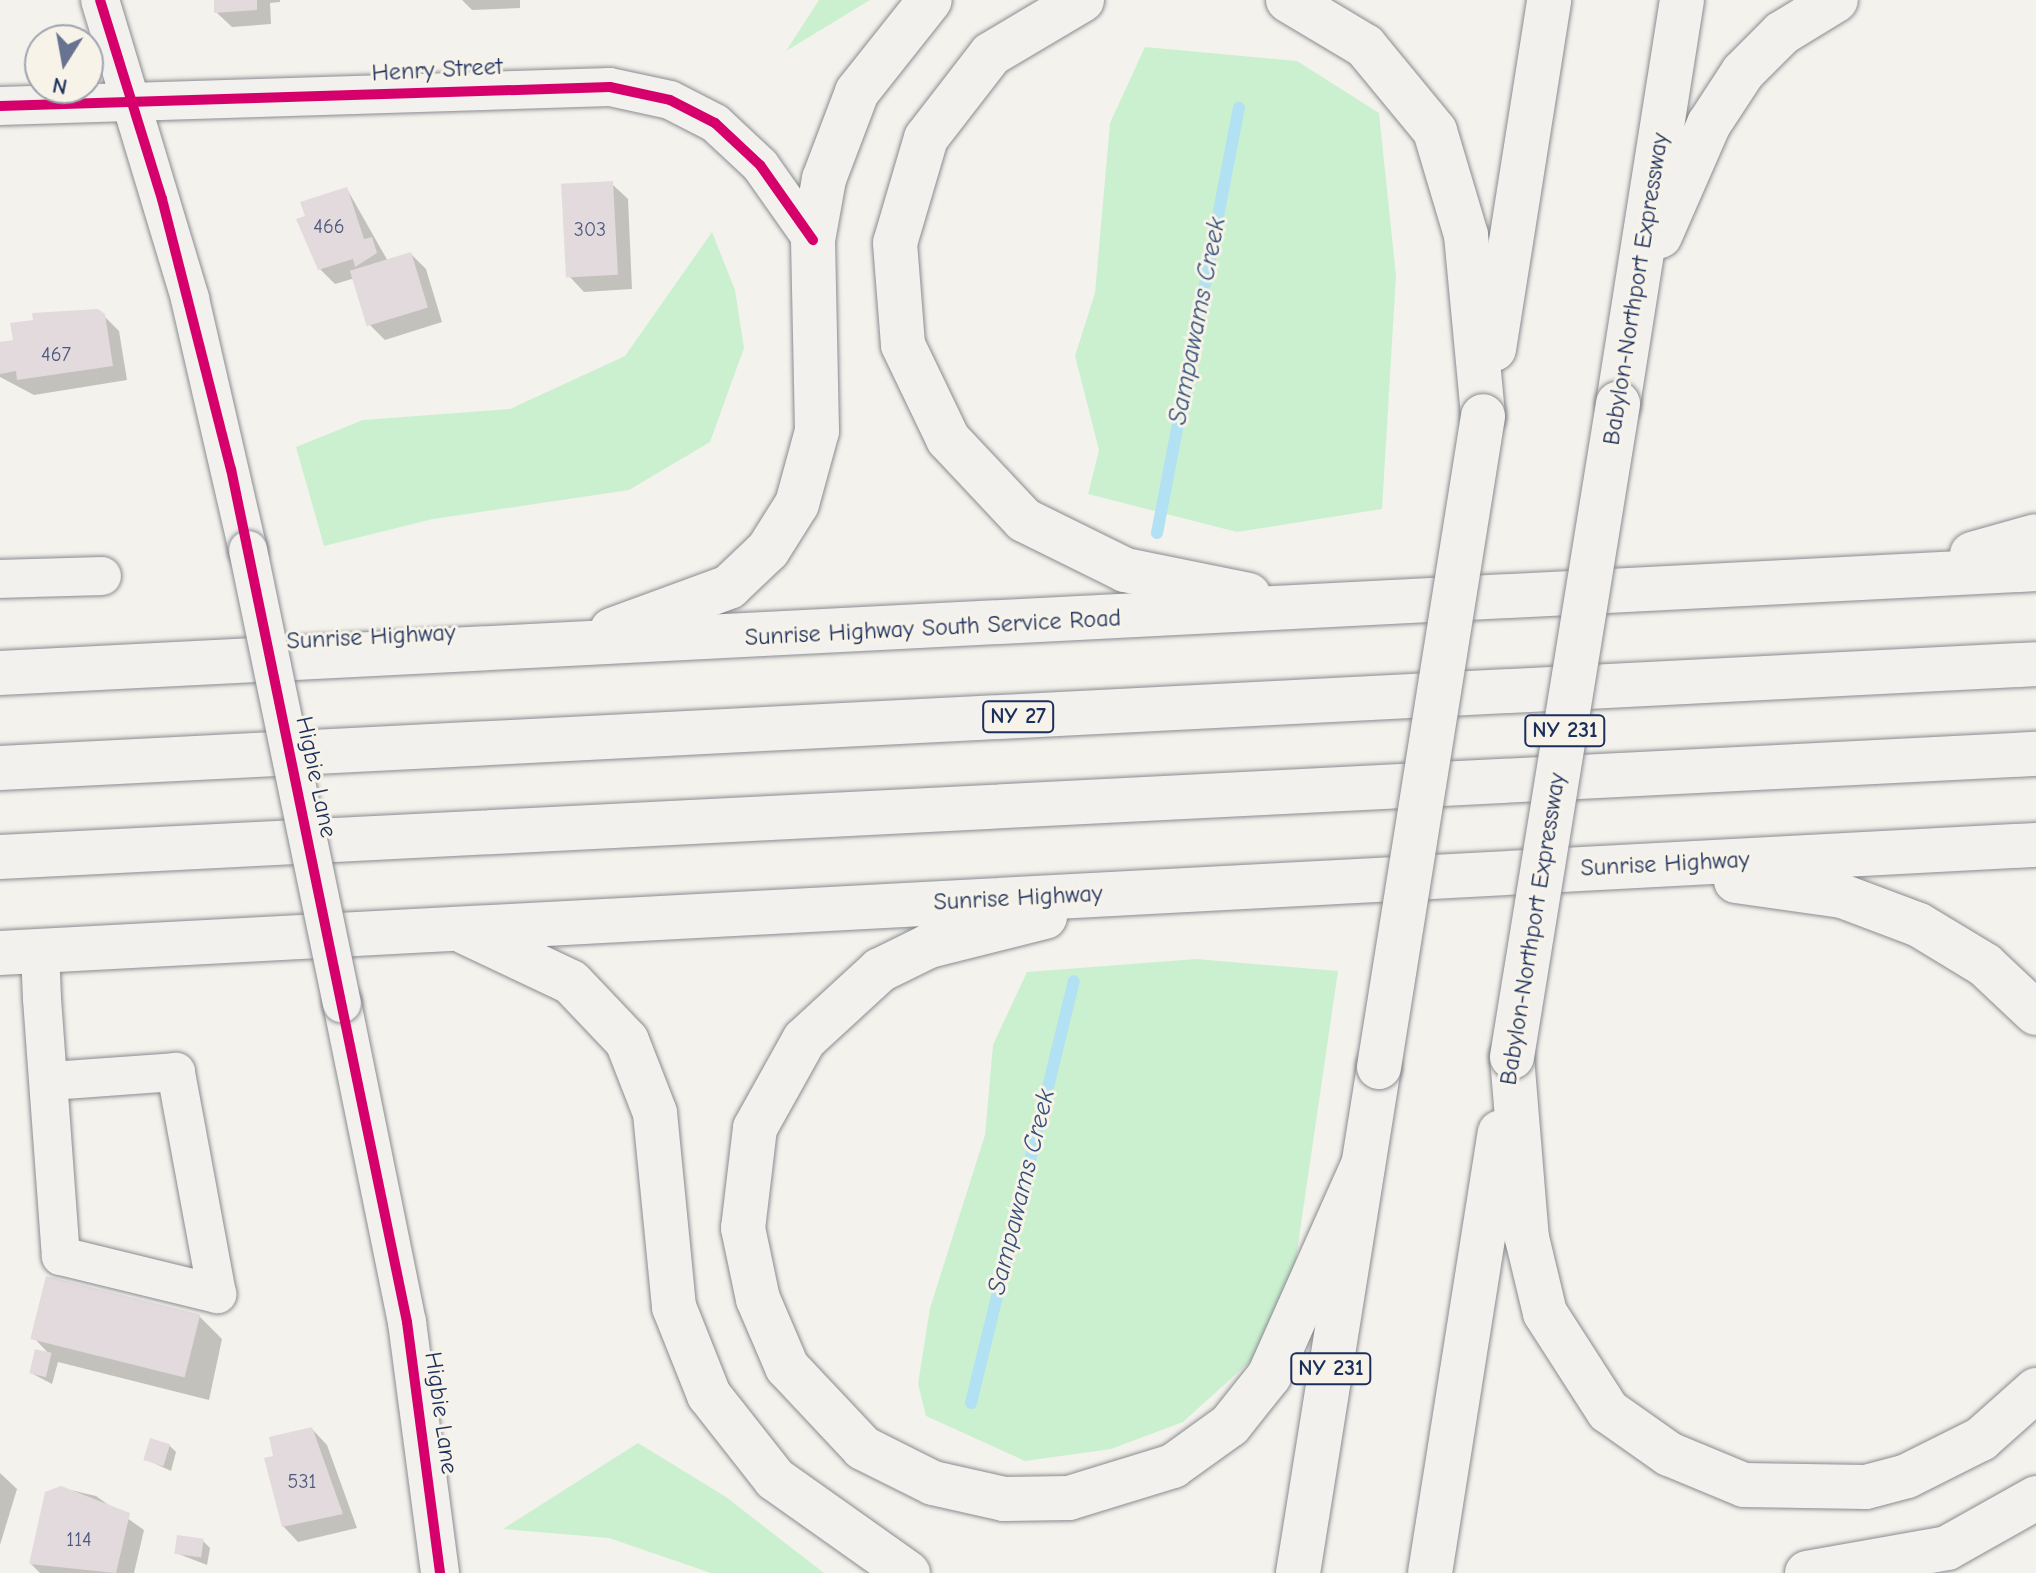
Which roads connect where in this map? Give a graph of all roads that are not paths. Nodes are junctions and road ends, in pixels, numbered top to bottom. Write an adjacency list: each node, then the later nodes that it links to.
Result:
1 (100, 0): 8 (street, Higbie Lane)
2 (930, 0): 10 (main road)
3 (1082, 0): 18 (main road)
4 (1288, 0): 12 (main road)
5 (1549, 0): 12 (main road, NY 231)
6 (1682, 0): 11 (main road, Babylon-Northport Expressway / NY 231)
7 (1836, 0): 11 (main road)
8 (133, 103): 9 (street, Henry Street); 10 (street, Henry Street); 36 (street, Higbie Lane, bridge)
9 (0, 106)
10 (813, 240): 19 (main road)
11 (1636, 294): 31 (main road, Babylon-Northport Expressway / NY 231, bridge)
12 (1483, 416): 33 (main road, NY 231, bridge)
13 (2036, 536): 16 (main road)
14 (2036, 569): 16 (main road)
15 (102, 576): 17 (street)
16 (1884, 577): 18 (main road)
17 (0, 579)
18 (1313, 608): 19 (main road, Sunrise Highway South Service Road)
19 (552, 649): 21 (main road, Sunrise Highway)
20 (2036, 664): 23 (main road, NY 27)
21 (0, 673)
22 (2036, 754): 25 (main road)
23 (0, 768)
24 (2036, 845): 26 (main road, Sunrise Highway)
25 (0, 857)
26 (1615, 866): 27 (main road, Sunrise Highway); 30 (main road)
27 (1161, 891): 28 (main road, Sunrise Highway); 33 (main road)
28 (448, 926): 29 (main road, Sunrise Highway); 37 (main road)
29 (20, 952): 32 (street)
30 (2036, 1013)
31 (1512, 1057): 34 (main road); 39 (main road, Babylon-Northport Expressway / NY 231)
32 (49, 1081): 32 (street)
33 (1363, 1165): 38 (main road, NY 231)
34 (2036, 1390)
35 (2036, 1498): 40 (main road)
36 (440, 1573)
37 (908, 1573)
38 (1298, 1573)
39 (1430, 1573)
40 (1807, 1573)

